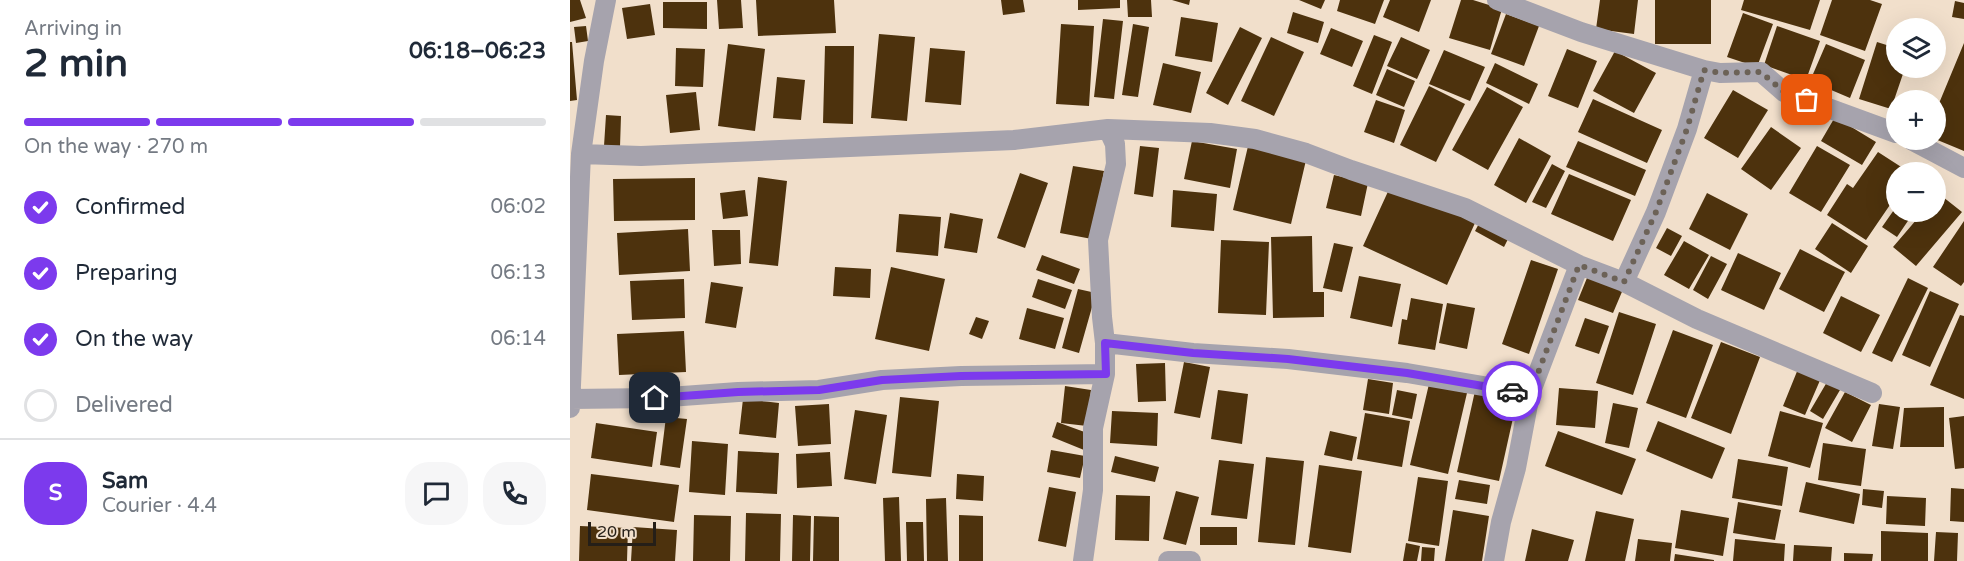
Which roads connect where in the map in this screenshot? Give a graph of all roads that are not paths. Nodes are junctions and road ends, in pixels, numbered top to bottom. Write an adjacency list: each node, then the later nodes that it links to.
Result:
1 (606, 0): 7 (street)
2 (1497, 0): 3 (street)
3 (1704, 70): 5 (street); 10 (street)
4 (1108, 129): 7 (street); 9 (street); 11 (street)
5 (1886, 129)
6 (1930, 150): 8 (street)
7 (581, 154): 15 (street)
8 (1964, 168)
9 (1579, 265): 10 (street); 14 (street)
10 (1624, 282): 13 (street)
11 (1105, 343): 12 (street); 14 (street)
12 (1106, 374): 15 (street); 17 (street)
13 (1872, 393)
14 (1530, 394): 20 (street)
15 (571, 399): 16 (street)
16 (570, 408)
17 (1083, 561)
18 (1168, 561): 19 (street)
19 (1191, 561)
20 (1494, 561)

